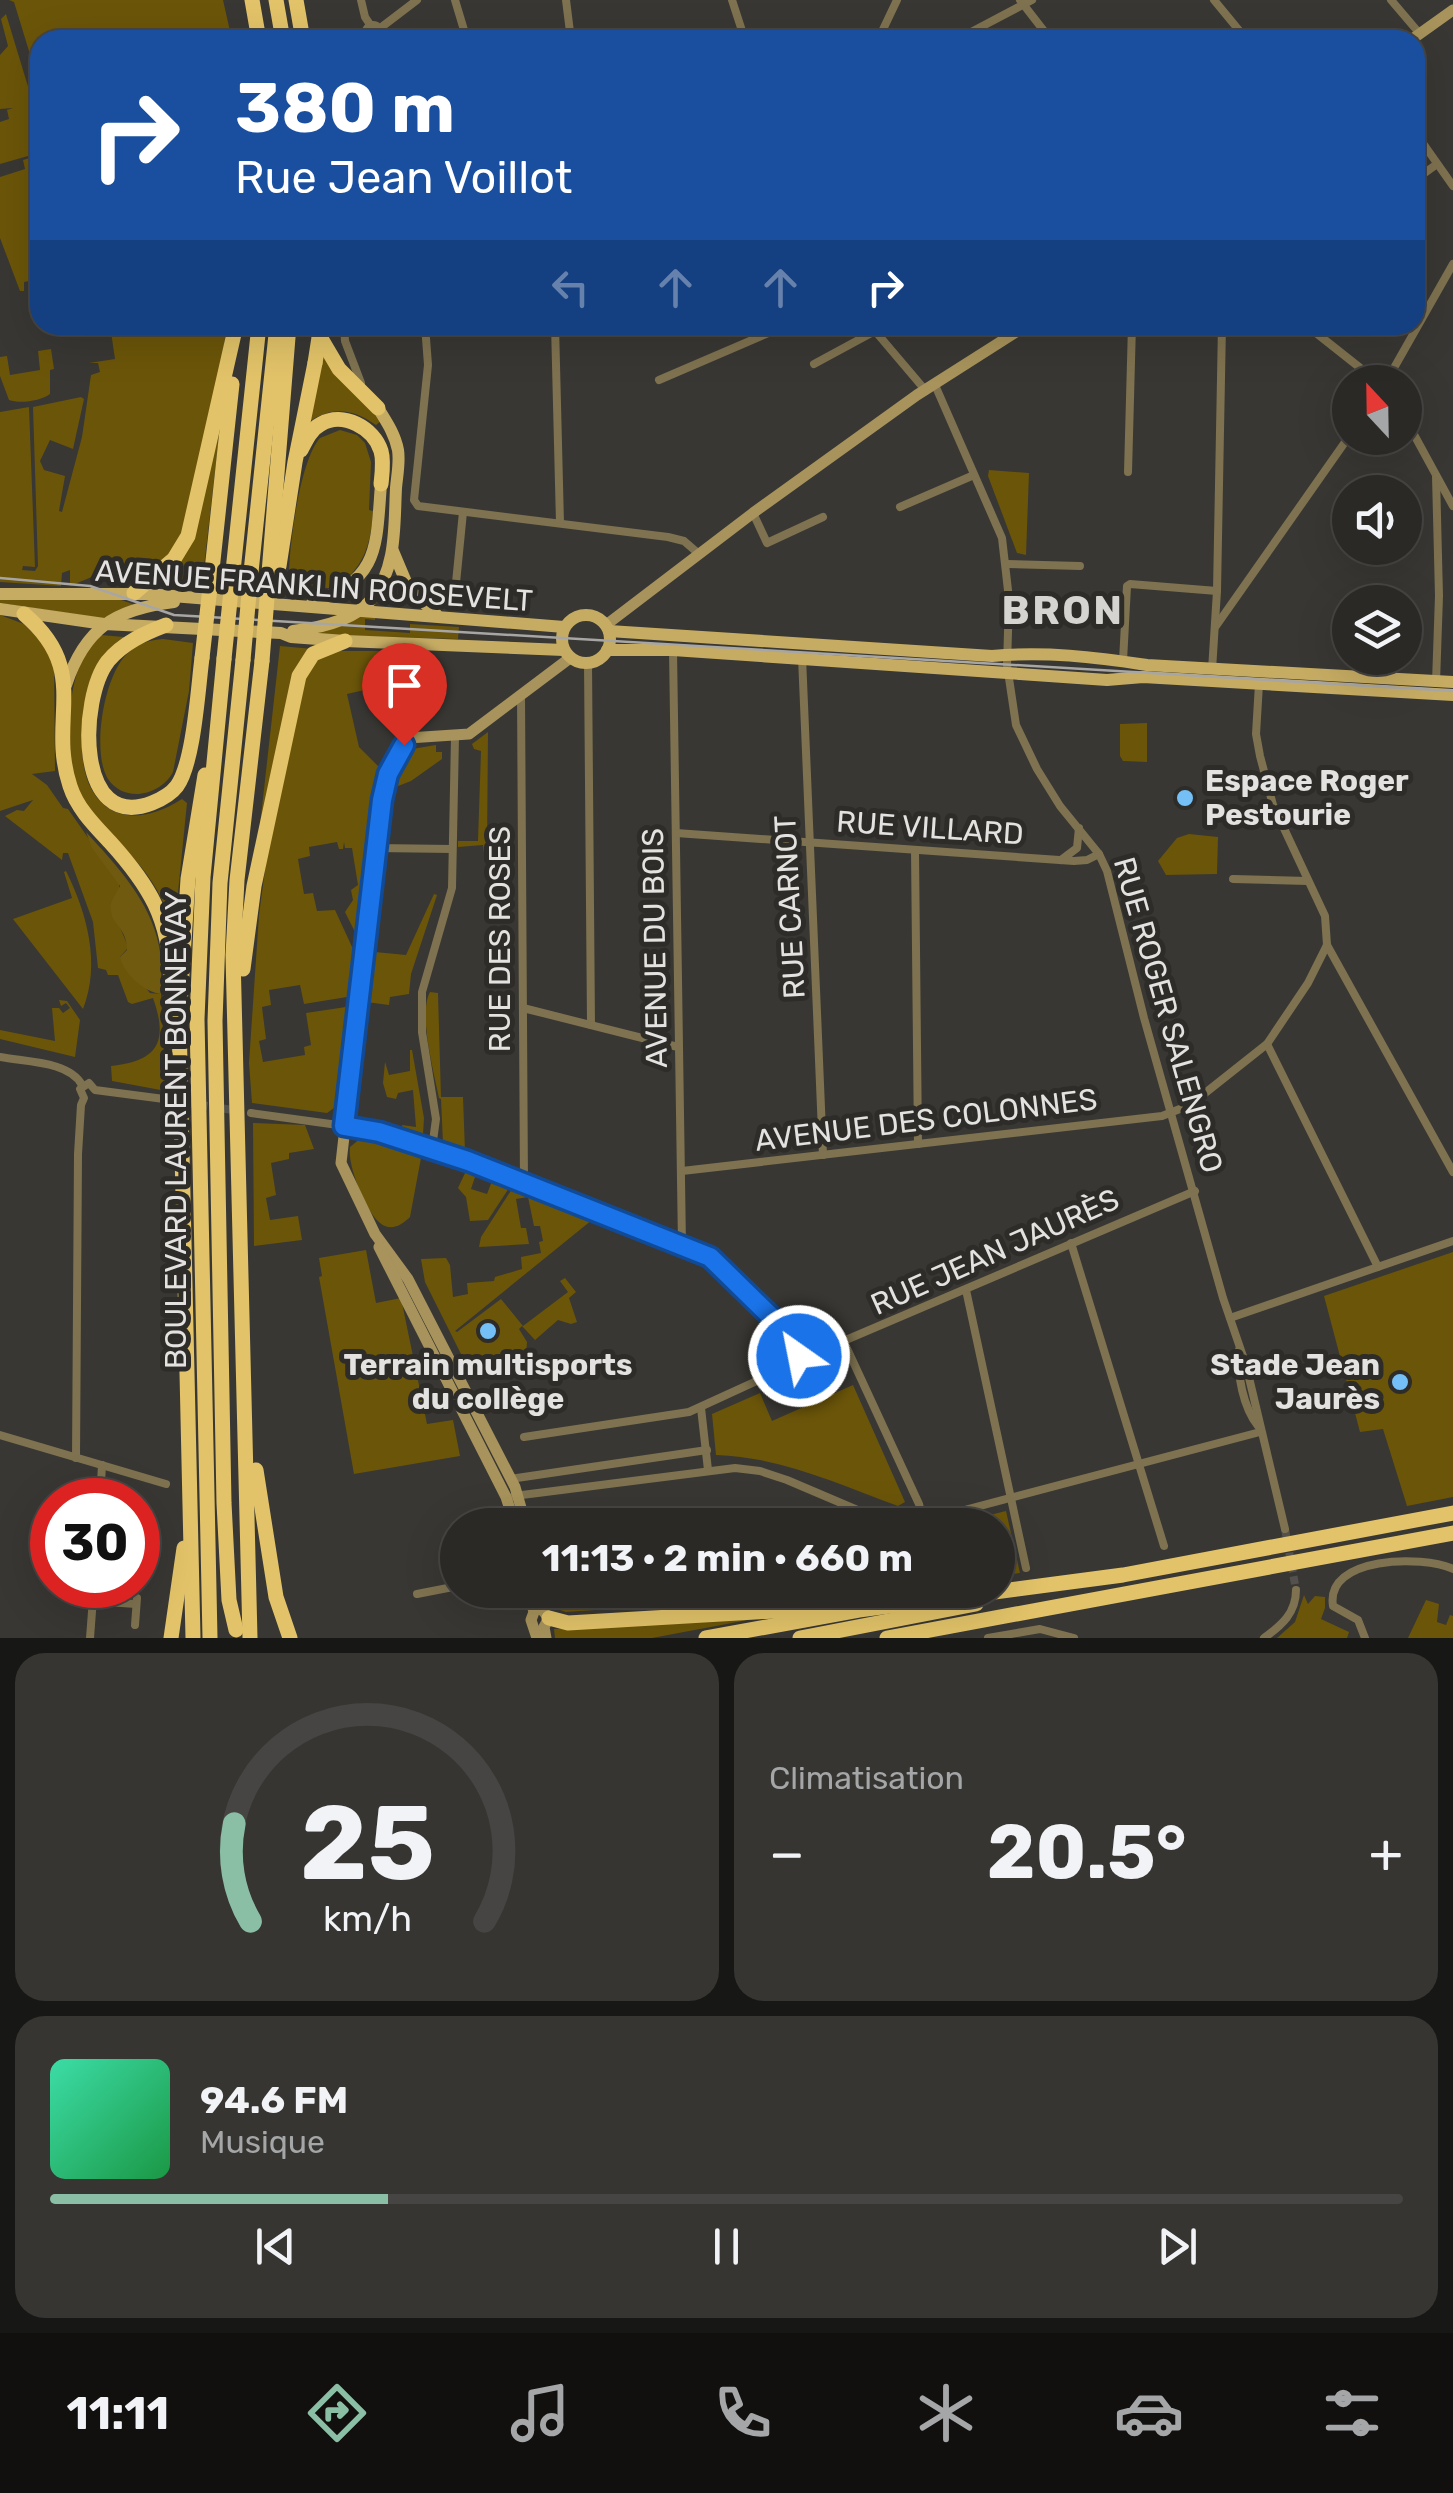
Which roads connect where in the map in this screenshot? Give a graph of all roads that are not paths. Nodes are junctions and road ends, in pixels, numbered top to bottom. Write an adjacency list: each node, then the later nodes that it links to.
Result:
1 (252, 0): 15 (highway)
2 (276, 0): 16 (highway)
3 (296, 0): 17 (highway)
4 (361, 0): 14 (street)
5 (417, 0): 14 (street)
6 (455, 0): 19 (street)
7 (566, 0): 20 (street)
8 (732, 0): 21 (street)
9 (897, 0): 22 (street)
10 (1214, 0): 25 (street)
11 (1391, 0): 26 (street)
12 (1025, 2): 23 (street); 24 (street)
13 (1453, 10): 27 (street)
14 (375, 28): 18 (street)
15 (257, 30)
16 (281, 30)
17 (301, 30)
18 (373, 30)
19 (464, 30)
20 (570, 30)
21 (741, 30)
22 (883, 30)
23 (974, 30)
24 (1045, 30)
25 (1238, 30)
26 (1411, 30)
27 (1425, 30)
28 (1425, 147): 29 (street)
29 (1437, 164): 30 (street); 31 (street)
30 (1425, 173)
31 (1453, 186)
32 (1453, 264): 33 (street)
33 (1425, 313)
34 (235, 335): 78 (highway)
35 (236, 335): 88 (highway, bridge)
36 (258, 335): 112 (highway, BOULEVARD LAURENT BONNEVAY, bridge)
37 (276, 335): 197 (highway, bridge)
38 (288, 335): 76 (highway)
39 (317, 335): 60 (highway, bridge)
40 (323, 335): 57 (highway)
41 (345, 335): 57 (street)
42 (426, 335): 67 (street)
43 (555, 335): 71 (street)
44 (765, 335): 55 (street)
45 (862, 335): 52 (street)
46 (880, 335): 56 (street, RUE ROGER SALENGRO)
47 (1007, 335): 56 (street)
48 (1132, 335): 61 (street)
49 (1222, 335): 77 (street)
50 (1319, 335): 53 (street)
51 (1413, 335): 54 (street)
52 (814, 364)
53 (1357, 365)
54 (1396, 365)
55 (659, 380)
56 (931, 388): 62 (street, RUE ROGER SALENGRO); 68 (street)
57 (378, 408): 72 (main road)
58 (1422, 450): 63 (street)
59 (1336, 455): 89 (street)
60 (295, 462): 64 (highway); 76 (highway)
61 (1128, 472)
62 (974, 475): 65 (street); 74 (street, RUE ROGER SALENGRO)
63 (1436, 476): 66 (street); 70 (street)
64 (382, 484): 82 (main road)
65 (900, 507)
66 (1453, 507): 70 (street)
67 (463, 512): 71 (street); 81 (street)
68 (752, 513): 69 (street); 73 (street)
69 (824, 517)
70 (1435, 518): 109 (street)
71 (560, 523): 73 (street)
72 (393, 551): 84 (main road); 86 (main road)
73 (698, 554): 91 (street)
74 (1007, 564): 75 (street); 99 (street, RUE ROGER SALENGRO)
75 (1080, 566)
76 (274, 573): 128 (highway, BOULEVARD LAURENT BONNEVAY, bridge)
77 (1217, 591): 89 (street); 101 (street)
78 (134, 593): 79 (main road, AVENUE FRANKLIN ROOSEVELT); 80 (main road, AVENUE FRANKLIN ROOSEVELT)
79 (0, 594)
80 (206, 598): 82 (main road, AVENUE FRANKLIN ROOSEVELT); 87 (main road)
81 (454, 603)
82 (308, 604): 84 (main road, AVENUE FRANKLIN ROOSEVELT)
83 (0, 608): 85 (main road, AVENUE FRANKLIN ROOSEVELT)
84 (360, 609): 86 (main road, AVENUE FRANKLIN ROOSEVELT); 92 (main road)
85 (24, 614): 87 (main road, AVENUE FRANKLIN ROOSEVELT); 108 (highway)
86 (438, 616): 90 (main road, AVENUE FRANKLIN ROOSEVELT)
87 (104, 624): 88 (main road, AVENUE FRANKLIN ROOSEVELT); 108 (main road)
88 (166, 625): 92 (main road, AVENUE FRANKLIN ROOSEVELT)
89 (1216, 626): 105 (street)
90 (564, 628): 91 (main road, AVENUE FRANKLIN ROOSEVELT); 98 (main road, AVENUE FRANKLIN ROOSEVELT)
91 (607, 628): 96 (main road); 99 (main road, AVENUE FRANKLIN ROOSEVELT)
92 (281, 633): 93 (main road, AVENUE FRANKLIN ROOSEVELT)
93 (345, 640): 94 (main road, AVENUE FRANKLIN ROOSEVELT); 128 (highway)
94 (387, 643): 95 (main road, AVENUE FRANKLIN ROOSEVELT); 114 (street)
95 (543, 648): 98 (main road, AVENUE FRANKLIN ROOSEVELT); 103 (street, AVENUE FRANKLIN ROOSEVELT)
96 (607, 650): 97 (main road, AVENUE FRANKLIN ROOSEVELT); 102 (main road)
97 (672, 650): 100 (main road, AVENUE FRANKLIN ROOSEVELT); 116 (street, AVENUE DU BOIS)
98 (567, 654): 102 (main road, AVENUE FRANKLIN ROOSEVELT); 103 (street)
99 (1008, 654): 101 (main road, AVENUE FRANKLIN ROOSEVELT); 104 (street, RUE ROGER SALENGRO)
100 (802, 658): 104 (main road, AVENUE FRANKLIN ROOSEVELT); 117 (street, RUE CARNOT)
101 (1122, 661): 105 (main road, AVENUE FRANKLIN ROOSEVELT)
102 (588, 663): 127 (street)
103 (552, 671): 110 (street)
104 (1008, 674): 105 (main road, AVENUE FRANKLIN ROOSEVELT); 115 (street, RUE ROGER SALENGRO)
105 (1212, 675): 107 (main road, AVENUE FRANKLIN ROOSEVELT); 109 (main road, AVENUE FRANKLIN ROOSEVELT)
106 (1453, 682): 109 (main road, AVENUE FRANKLIN ROOSEVELT)
107 (1259, 684): 109 (main road, AVENUE FRANKLIN ROOSEVELT); 124 (street)
108 (66, 686): 143 (highway)
109 (1436, 688): 111 (main road, AVENUE FRANKLIN ROOSEVELT)
110 (521, 695): 113 (street); 126 (street, RUE DES ROSES)
111 (1453, 695)
112 (217, 728): 143 (highway); 201 (highway, BOULEVARD LAURENT BONNEVAY)
113 (455, 737): 114 (street); 119 (street)
114 (408, 738): 118 (street)
115 (1079, 828): 121 (street, RUE ROGER SALENGRO); 122 (street, RUE VILLARD)
116 (676, 832): 117 (street, RUE VILLARD); 130 (street, AVENUE DU BOIS)
117 (808, 841): 120 (street, RUE VILLARD); 141 (street, RUE CARNOT)
118 (376, 848): 119 (street); 138 (street)
119 (452, 849): 140 (street)
120 (915, 850): 122 (street, RUE VILLARD); 139 (street)
121 (1100, 854): 122 (street, RUE VILLARD); 137 (street, RUE ROGER SALENGRO)
122 (1061, 860)
123 (1233, 879): 124 (street)
124 (1308, 880): 125 (street)
125 (1327, 944): 129 (street); 142 (street)
126 (522, 1008): 127 (street); 146 (street, RUE DES ROSES)
127 (591, 1025): 130 (street)
128 (235, 1037): 159 (highway, BOULEVARD LAURENT BONNEVAY)
129 (1267, 1044): 137 (street); 152 (street)
130 (678, 1047): 144 (street, AVENUE DU BOIS)
131 (0, 1057): 132 (street)
132 (82, 1085): 133 (street); 134 (street)
133 (95, 1090): 134 (street); 135 (street)
134 (84, 1098): 165 (street)
135 (164, 1099)
136 (252, 1113): 138 (street)
137 (1174, 1113): 139 (street, AVENUE DES COLONNES); 147 (street, RUE ROGER SALENGRO)
138 (344, 1126): 140 (street); 148 (street)
139 (918, 1144): 141 (street, AVENUE DES COLONNES)
140 (432, 1148): 146 (street)
141 (823, 1155): 144 (street, AVENUE DES COLONNES)
142 (1450, 1160): 145 (street)
143 (181, 1162): 181 (highway)
144 (682, 1171): 151 (street, AVENUE DU BOIS)
145 (1453, 1172)
146 (524, 1184): 151 (street)
147 (1195, 1190): 150 (street, RUE JEAN JAURÈS); 154 (street, RUE ROGER SALENGRO)
148 (376, 1234): 171 (street); 174 (street)
149 (1453, 1242): 152 (street)
150 (1071, 1243): 153 (street, RUE JEAN JAURÈS); 166 (street)
151 (682, 1245): 156 (street)
152 (1378, 1267): 154 (street)
153 (966, 1290): 155 (street, RUE JEAN JAURÈS); 175 (street)
154 (1230, 1318): 161 (street, RUE ROGER SALENGRO)
155 (844, 1342): 157 (street, RUE JEAN JAURÈS); 179 (street)
156 (803, 1350): 157 (street); 158 (street)
157 (813, 1354): 158 (street, RUE JEAN JAURÈS)
158 (800, 1361): 160 (street, RUE JEAN JAURÈS)
159 (245, 1386): 197 (highway, BOULEVARD LAURENT BONNEVAY); 202 (highway)
160 (701, 1408): 163 (street, RUE JEAN JAURÈS); 164 (street)
161 (1259, 1429): 166 (street); 183 (street, RUE ROGER SALENGRO)
162 (0, 1435): 165 (street)
163 (524, 1436)
164 (707, 1450): 168 (street); 169 (street)
165 (76, 1458): 167 (street)
166 (1138, 1464): 175 (street); 185 (street)
167 (102, 1465): 170 (street); 172 (street)
168 (708, 1470): 173 (street); 178 (street)
169 (560, 1471): 171 (street); 173 (street)
170 (101, 1478)
171 (510, 1479): 174 (street)
172 (166, 1484)
173 (563, 1491): 174 (street)
174 (512, 1496): 176 (street); 177 (street)
175 (1012, 1499): 180 (street); 186 (street)
176 (514, 1508)
177 (518, 1508)
178 (852, 1508)
179 (920, 1508)
180 (976, 1508)
181 (189, 1514): 199 (highway); 200 (highway)
182 (1453, 1514): 188 (highway)
183 (1285, 1529)
184 (1453, 1533): 205 (highway)
185 (1164, 1546)
186 (1026, 1568)
187 (1453, 1568): 209 (street)
188 (1072, 1583): 194 (highway); 204 (highway)
189 (440, 1590): 191 (street)
190 (1296, 1590): 208 (street)
191 (417, 1594)
192 (92, 1608): 198 (street)
193 (136, 1608): 196 (street)
194 (859, 1610): 195 (highway); 203 (highway)
195 (541, 1624)
196 (135, 1625)
197 (243, 1634)
198 (90, 1638)
199 (171, 1638)
200 (190, 1638)
201 (210, 1638)
202 (290, 1638)
203 (706, 1638)
204 (800, 1638)
205 (887, 1638)
206 (988, 1638): 207 (street)
207 (1074, 1638)
208 (1264, 1638)
209 (1365, 1638)

